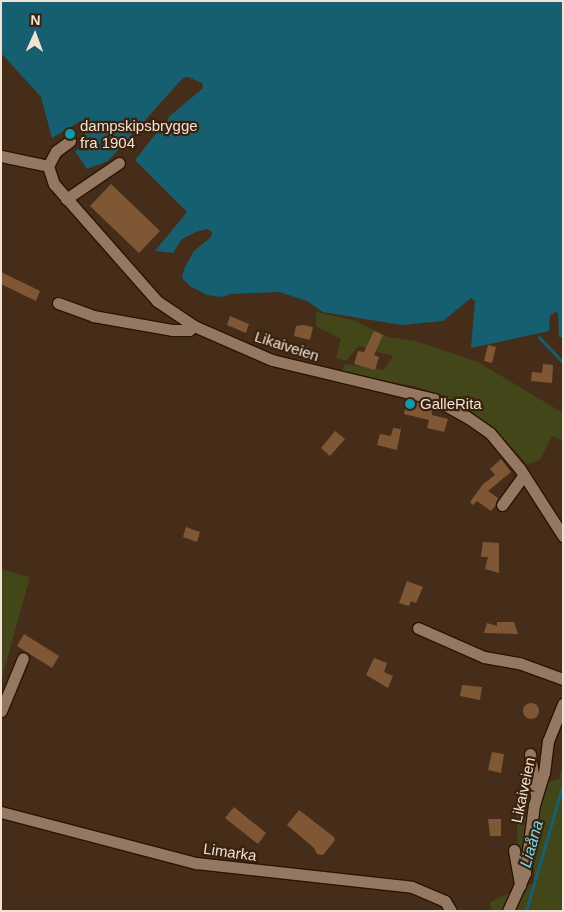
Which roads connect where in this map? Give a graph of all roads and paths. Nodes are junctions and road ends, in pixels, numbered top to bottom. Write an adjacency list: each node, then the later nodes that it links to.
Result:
1 (70, 141): 4 (street)
2 (1, 156): 4 (street)
3 (119, 163): 5 (street)
4 (48, 166): 5 (street, Likaiveien)
5 (66, 199): 7 (street, Likaiveien)
6 (58, 303): 7 (street)
7 (194, 326): 8 (street, Likaiveien)
8 (524, 475): 9 (street); 10 (street, Likaiveien)
9 (502, 505)
10 (563, 536)
11 (418, 628): 13 (street)
12 (24, 658): 15 (street)
13 (563, 679)
14 (563, 704): 17 (street, Likaiveien)
15 (1, 711)
16 (530, 754): 17 (street)
17 (536, 797): 20 (street, Likaiveien)
18 (1, 812): 21 (street, Limarka)
19 (514, 850): 20 (street)
20 (520, 885): 22 (street, Likaiveien)
21 (451, 911)
22 (508, 911)

